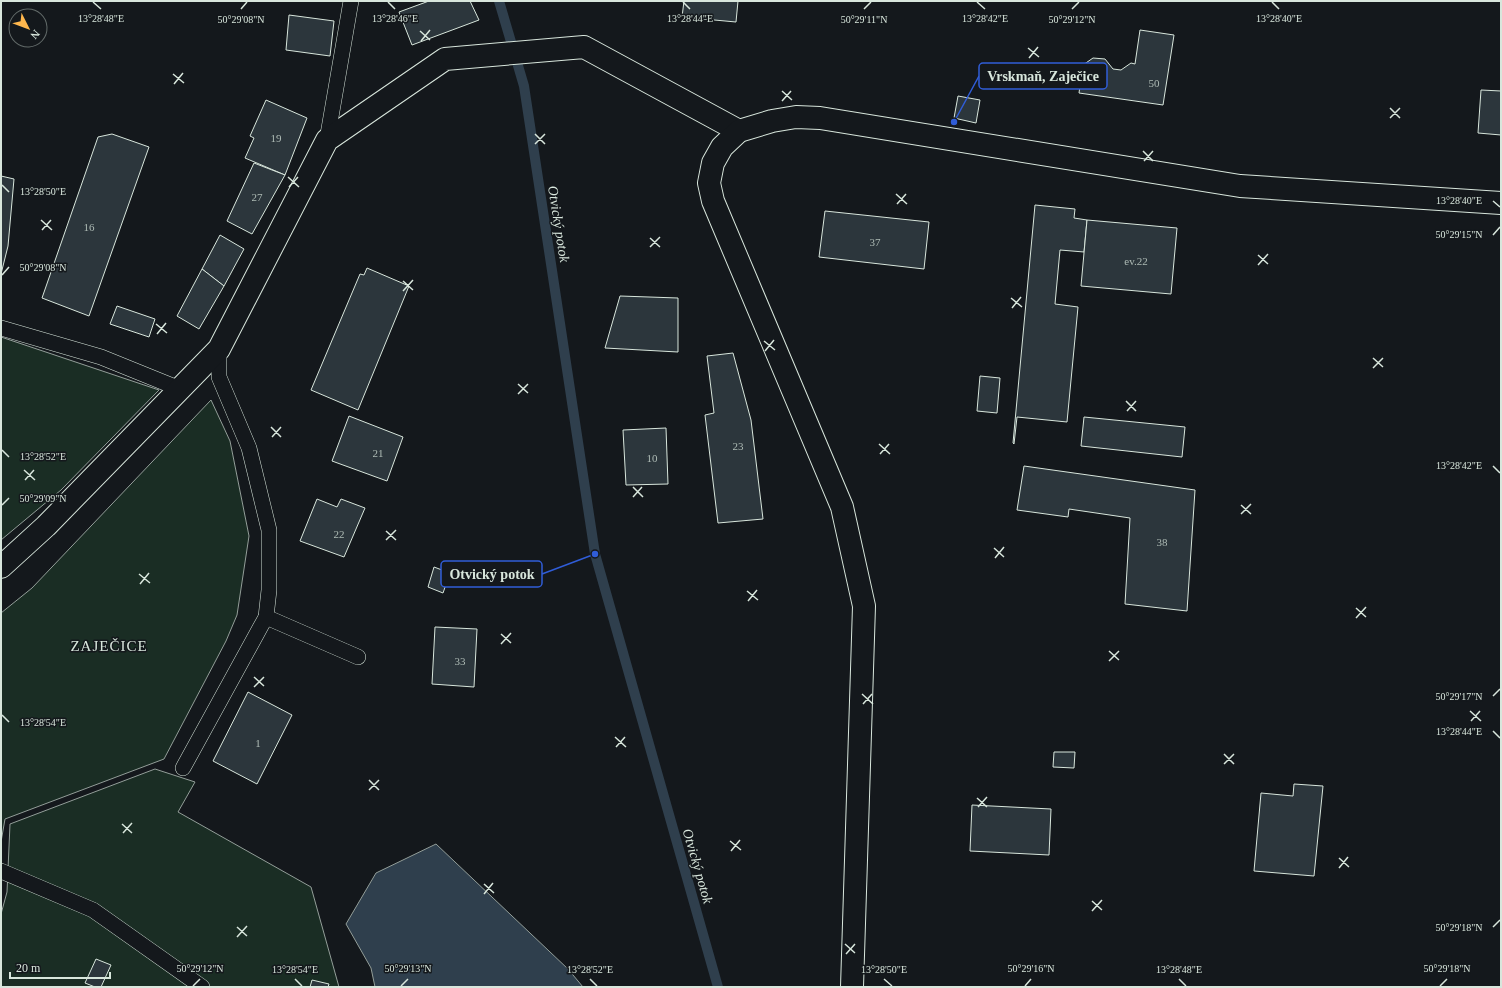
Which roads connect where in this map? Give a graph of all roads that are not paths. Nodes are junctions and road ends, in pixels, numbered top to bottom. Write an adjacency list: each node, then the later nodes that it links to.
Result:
1 (351, 1): 3 (lane)
2 (739, 131): 3 (street); 4 (street); 14 (street)
3 (327, 140): 6 (street)
4 (1501, 204)
5 (1, 328): 7 (lane)
6 (219, 349): 7 (street); 9 (lane)
7 (180, 389): 8 (street)
8 (1, 567)
9 (266, 617): 10 (lane); 11 (lane)
10 (358, 657)
11 (183, 768)
12 (1, 871): 13 (lane)
13 (202, 987)
14 (852, 987)

